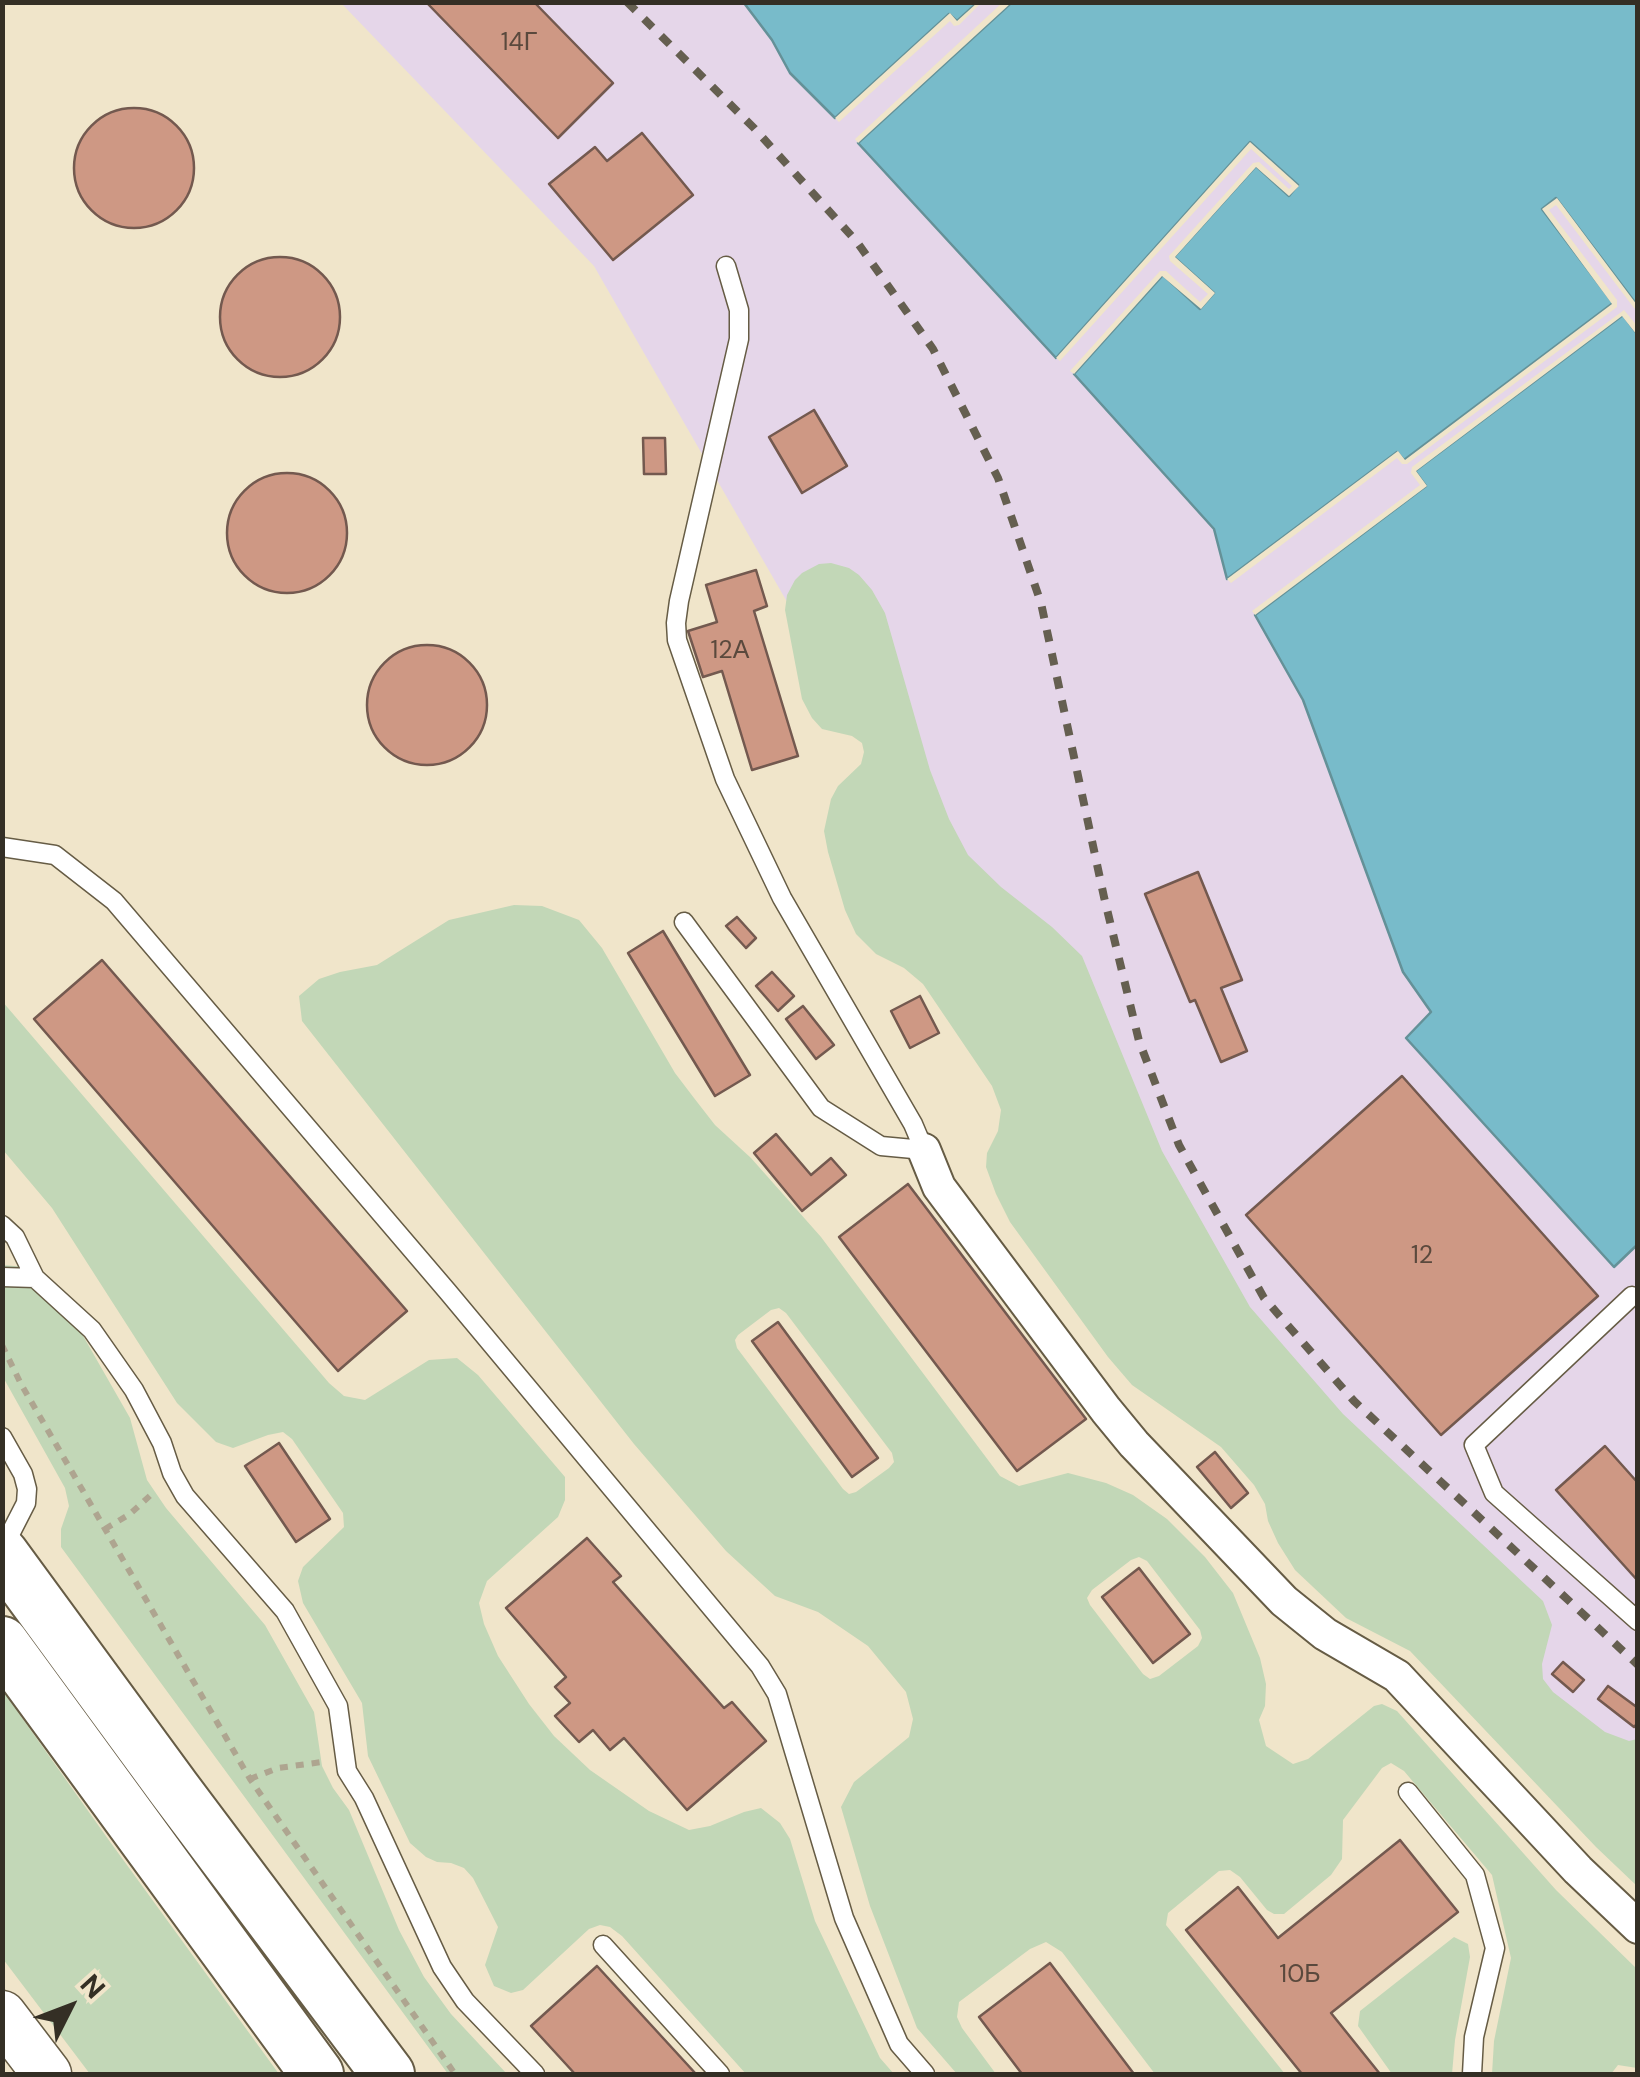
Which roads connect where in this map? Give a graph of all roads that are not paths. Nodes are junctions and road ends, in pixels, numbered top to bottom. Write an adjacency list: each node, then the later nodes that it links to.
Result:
1 (726, 266): 4 (lane)
2 (2, 847): 22 (lane)
3 (684, 922): 4 (lane)
4 (924, 1150): 14 (street)
5 (2, 1225): 7 (lane)
6 (2, 1276): 7 (lane)
7 (35, 1278): 20 (lane)
8 (1632, 1296): 11 (lane)
9 (2, 1437): 10 (lane)
10 (2, 1551): 19 (main road)
11 (1638, 1621)
12 (2, 1643): 18 (main road)
13 (1408, 1792): 23 (lane)
14 (1638, 1928)
15 (604, 1945): 21 (lane)
16 (2, 2015): 17 (main road)
17 (47, 2074)
18 (317, 2074)
19 (388, 2074)
20 (534, 2074)
21 (720, 2074)
22 (925, 2074)
23 (1472, 2074)

